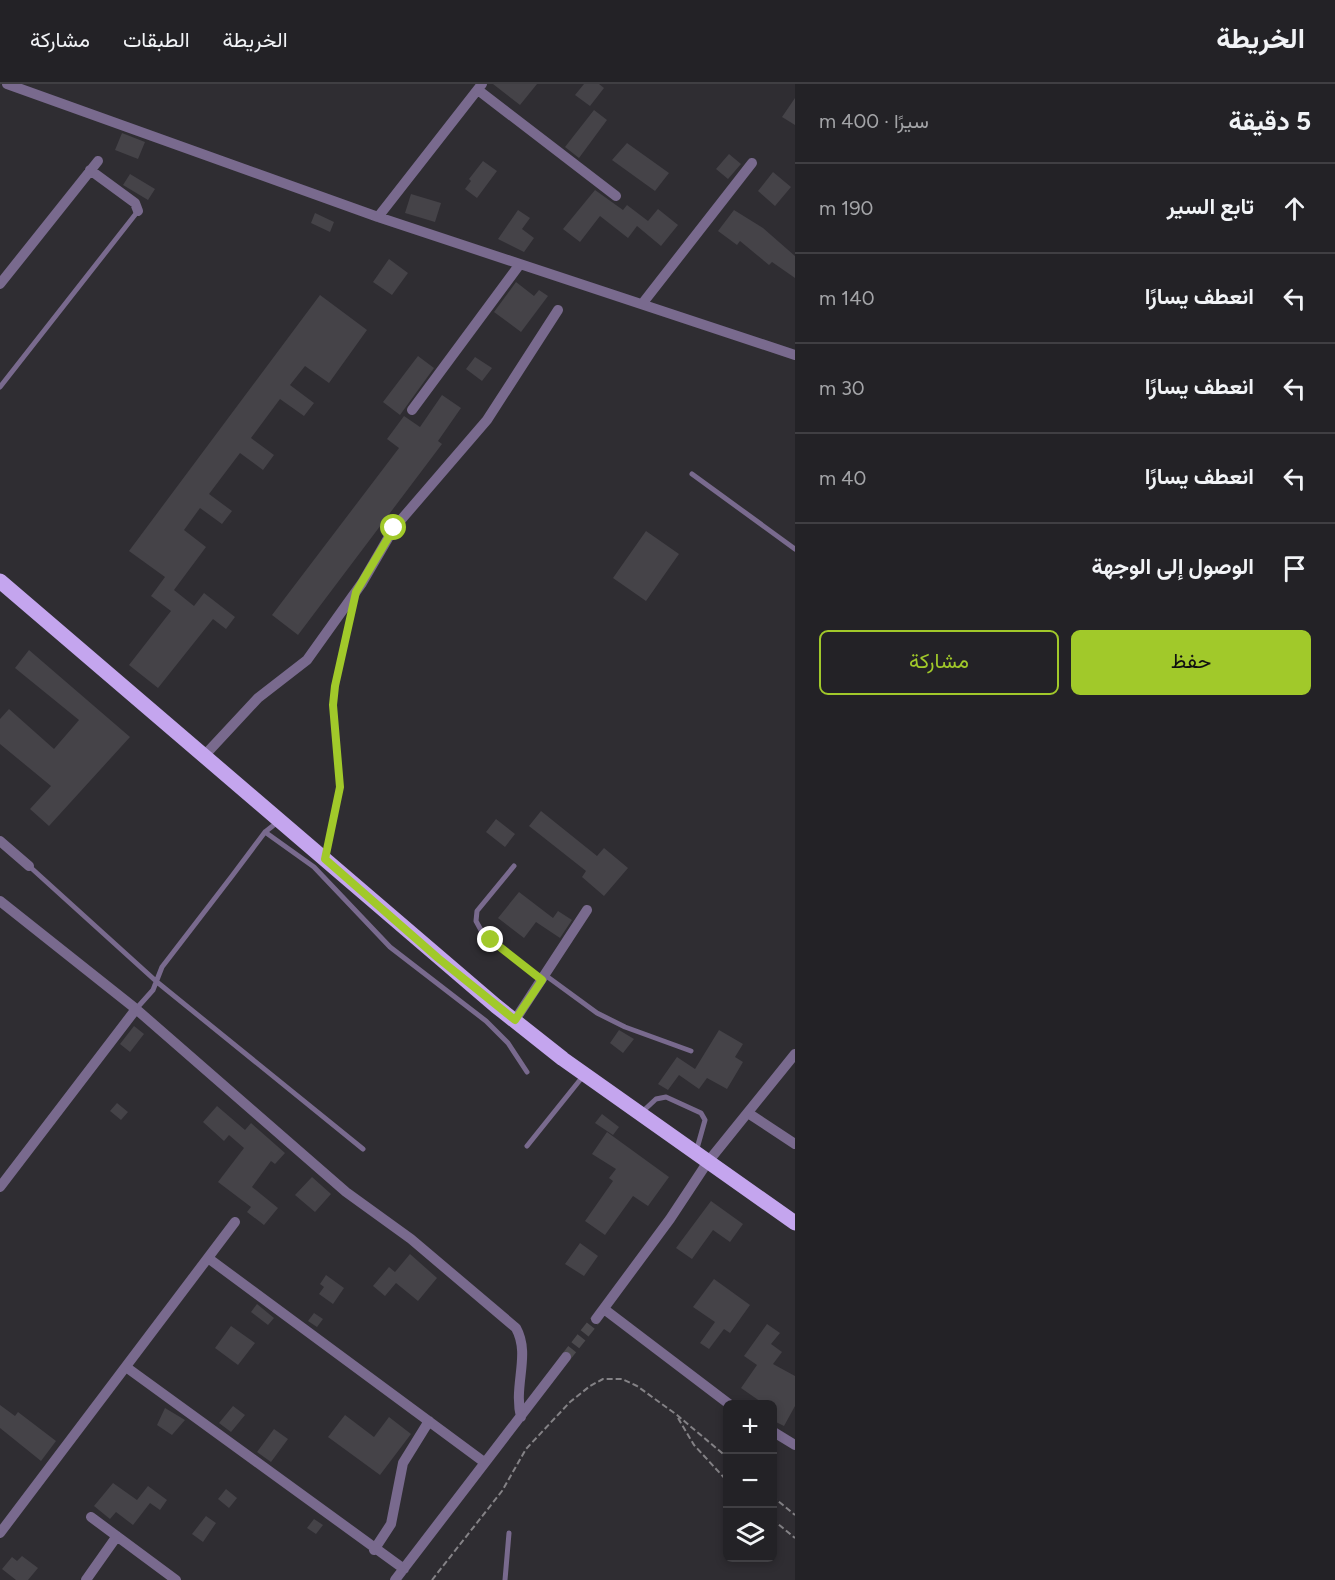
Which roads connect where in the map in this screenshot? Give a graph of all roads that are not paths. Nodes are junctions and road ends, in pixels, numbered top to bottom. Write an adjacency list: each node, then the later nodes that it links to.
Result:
1 (13, 85): 6 (street)
2 (480, 86): 4 (street); 6 (street)
3 (752, 163): 9 (street)
4 (616, 196)
5 (138, 211): 8 (street); 12 (lane)
6 (378, 217): 7 (street)
7 (520, 264): 9 (street); 13 (street)
8 (0, 284)
9 (642, 304): 11 (street)
10 (558, 310): 17 (street)
11 (795, 355)
12 (0, 387)
13 (412, 410)
14 (692, 474): 15 (lane)
15 (795, 549)
16 (0, 581): 18 (main road)
17 (356, 592): 18 (street); 22 (lane)
18 (204, 756): 19 (main road)
19 (280, 821): 20 (lane); 22 (main road)
20 (265, 832): 28 (lane); 33 (lane)
21 (0, 841): 23 (street)
22 (325, 859): 30 (main road)
23 (29, 866): 28 (lane)
24 (514, 866): 27 (lane)
25 (0, 901): 29 (street)
26 (587, 910): 27 (street)
27 (543, 978): 30 (street); 31 (lane)
28 (157, 982): 29 (lane); 39 (lane)
29 (135, 1010): 41 (street); 50 (street)
30 (515, 1020): 34 (main road)
31 (691, 1051)
32 (795, 1054): 35 (street)
33 (526, 1072)
34 (585, 1074): 36 (main road); 38 (lane)
35 (748, 1113): 37 (street); 40 (street)
36 (640, 1114): 40 (main road); 40 (lane)
37 (795, 1144)
38 (527, 1146)
39 (363, 1149)
40 (701, 1159): 43 (main road); 45 (street)
41 (0, 1187)
42 (235, 1222): 44 (street)
43 (795, 1223)
44 (208, 1258): 48 (street); 51 (street)
45 (604, 1309): 46 (street); 49 (street)
46 (596, 1319)
47 (566, 1357): 50 (street)
48 (126, 1367): 56 (street); 59 (street)
49 (723, 1400)
50 (521, 1417): 54 (street)
51 (429, 1420): 54 (street); 59 (street)
52 (777, 1434): 53 (street)
53 (795, 1445)
54 (484, 1462): 60 (street)
55 (91, 1517): 58 (street)
56 (0, 1533)
57 (509, 1533): 64 (lane)
58 (117, 1536): 61 (street); 62 (street)
59 (375, 1550): 60 (street)
60 (404, 1569): 63 (street)
61 (86, 1580)
62 (176, 1580)
63 (395, 1580)
64 (505, 1580)

